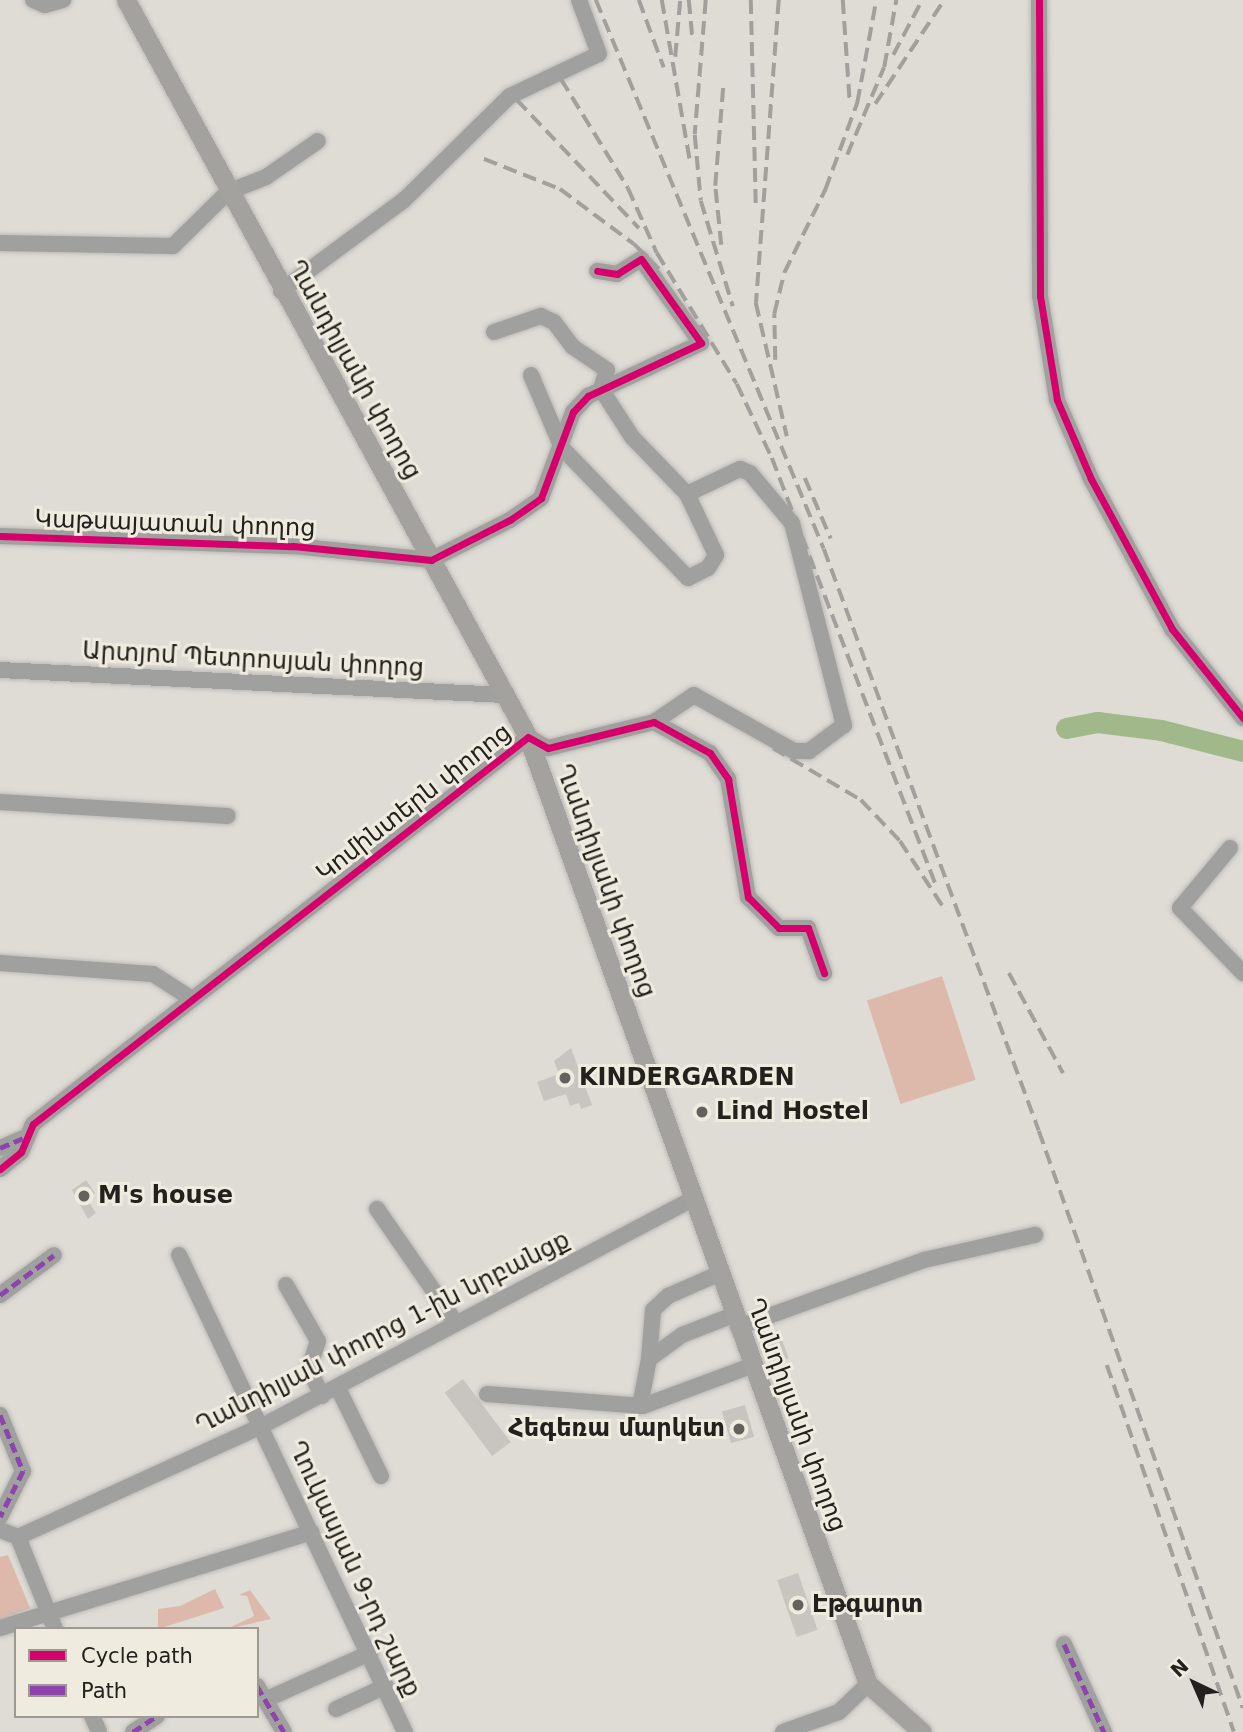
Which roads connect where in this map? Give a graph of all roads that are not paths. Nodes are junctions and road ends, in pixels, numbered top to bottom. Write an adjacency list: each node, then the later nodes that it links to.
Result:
1 (33, 0): 2 (street)
2 (63, 0)
3 (126, 0): 7 (main road, Ղանդիլյանի փողոց)
4 (579, 0): 10 (street)
5 (1040, 0): 20 (street)
6 (318, 141): 7 (street)
7 (228, 192): 8 (street); 10 (main road, Ղանդիլյանի փողոց)
8 (0, 243)
9 (597, 271): 13 (street)
10 (281, 291): 17 (main road, Ղանդիլյանի փողոց)
11 (494, 332): 13 (street)
12 (531, 375): 14 (street)
13 (601, 389): 14 (street); 15 (street)
14 (562, 448): 15 (street); 17 (street)
15 (687, 494): 21 (street)
16 (0, 536): 17 (street, Կաթսայատան փողոց)
17 (431, 560): 19 (main road, Ղանդիլյանի փողոց)
18 (0, 670): 19 (street, Արտյոմ Պետրոսյան փողոց)
19 (504, 695): 22 (main road, Ղանդիլյանի փողոց)
20 (1243, 718)
21 (654, 722): 22 (street, Կոմինտերն փողոց); 27 (street)
22 (528, 737): 29 (street, Կոմինտերն փողոց); 33 (main road, Ղանդիլյանի փողոց)
23 (0, 802): 24 (street)
24 (228, 816)
25 (1230, 848): 28 (street)
26 (0, 963): 29 (street)
27 (824, 974)
28 (1243, 974)
29 (192, 999): 30 (street, Կոմինտերն փողոց)
30 (23, 1138): 31 (street); 32 (street, Կոմինտերն փողոց)
31 (0, 1148)
32 (0, 1169)
33 (691, 1200): 38 (main road, Ղանդիլյանի փողոց); 42 (street, Ղանդիլյան փողոց 1-ին նրբանցք)
34 (377, 1209): 42 (street)
35 (1035, 1235): 41 (street)
36 (54, 1255): 40 (street)
37 (179, 1255): 50 (street, Ղուկասյան 9-րդ շարք)
38 (718, 1273): 41 (main road, Ղանդիլյանի փողոց); 43 (street)
39 (286, 1285): 47 (street)
40 (0, 1295)
41 (736, 1321): 43 (street); 44 (main road, Ղանդիլյանի փողոց)
42 (456, 1323): 45 (street, Ղանդիլյան փողոց 1-ին նրբանցք)
43 (649, 1359): 48 (street)
44 (751, 1366): 48 (street); 60 (main road, Ղանդիլյանի փողոց)
45 (338, 1388): 47 (street, Ղանդիլյան փողոց 1-ին նրբանցք); 51 (street)
46 (487, 1394): 48 (street)
47 (322, 1396): 50 (street, Ղանդիլյան փողոց 1-ին նրբանցք)
48 (640, 1406)
49 (0, 1415): 52 (street)
50 (261, 1426): 54 (street, Ղուկասյան 9-րդ շարք); 55 (street, Ղանդիլյան փողոց 1-ին նրբանցք)
51 (381, 1476)
52 (0, 1517)
53 (0, 1530): 55 (street)
54 (312, 1532): 56 (street); 59 (street, Ղուկասյան 9-րդ շարք)
55 (18, 1537): 56 (street)
56 (52, 1621): 57 (street)
57 (0, 1628)
58 (1064, 1644): 70 (street)
59 (370, 1653): 61 (street, Ղուկասյան 9-րդ շարք); 62 (street)
60 (868, 1684): 68 (street); 69 (main road, Ղանդիլյանի փողոց)
61 (386, 1686): 63 (street); 67 (street, Ղուկասյան 9-րդ շարք)
62 (262, 1692): 66 (street)
63 (336, 1709)
64 (154, 1718): 65 (street)
65 (133, 1732)
66 (284, 1732)
67 (405, 1732)
68 (783, 1732)
69 (922, 1732)
70 (1104, 1732)

